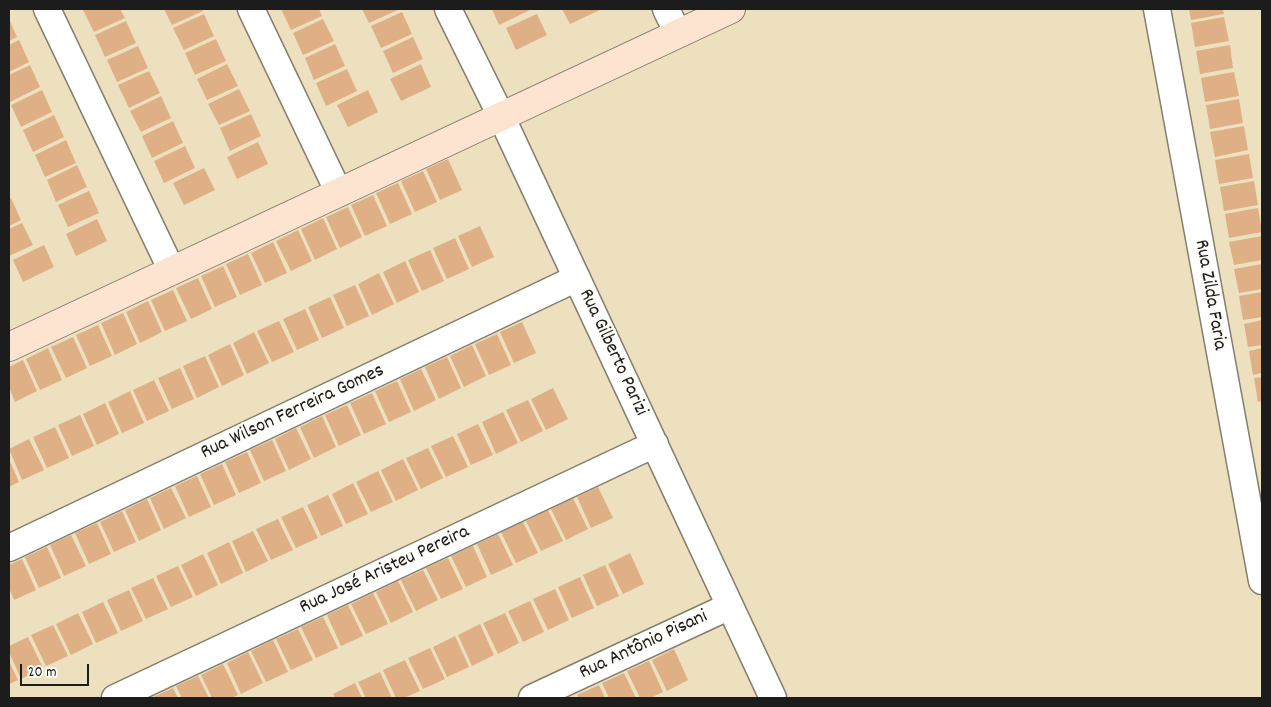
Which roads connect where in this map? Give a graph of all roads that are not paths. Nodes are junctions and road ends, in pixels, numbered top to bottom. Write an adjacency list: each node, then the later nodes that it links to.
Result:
1 (47, 9): 10 (street)
2 (251, 9): 9 (street)
3 (448, 9): 8 (street, Rua Gilberto Parizi)
4 (666, 9): 7 (street)
5 (731, 9): 7 (street)
6 (1157, 9): 15 (street, Rua Zilda Faria)
7 (678, 34): 8 (street)
8 (502, 116): 9 (street); 11 (street, Rua Gilberto Parizi)
9 (339, 193): 10 (street)
10 (172, 271): 12 (street)
11 (577, 278): 13 (street, Rua Gilberto Parizi); 14 (street, Rua Wilson Ferreira Gomes)
12 (9, 347)
13 (654, 444): 16 (street, Rua Gilberto Parizi); 17 (street, Rua José Aristeu Pereira)
14 (9, 548)
15 (1262, 582)
16 (730, 606): 18 (street, Rua Antônio Pisani); 19 (street, Rua Gilberto Parizi)
17 (114, 698)
18 (532, 698)
19 (773, 698)

